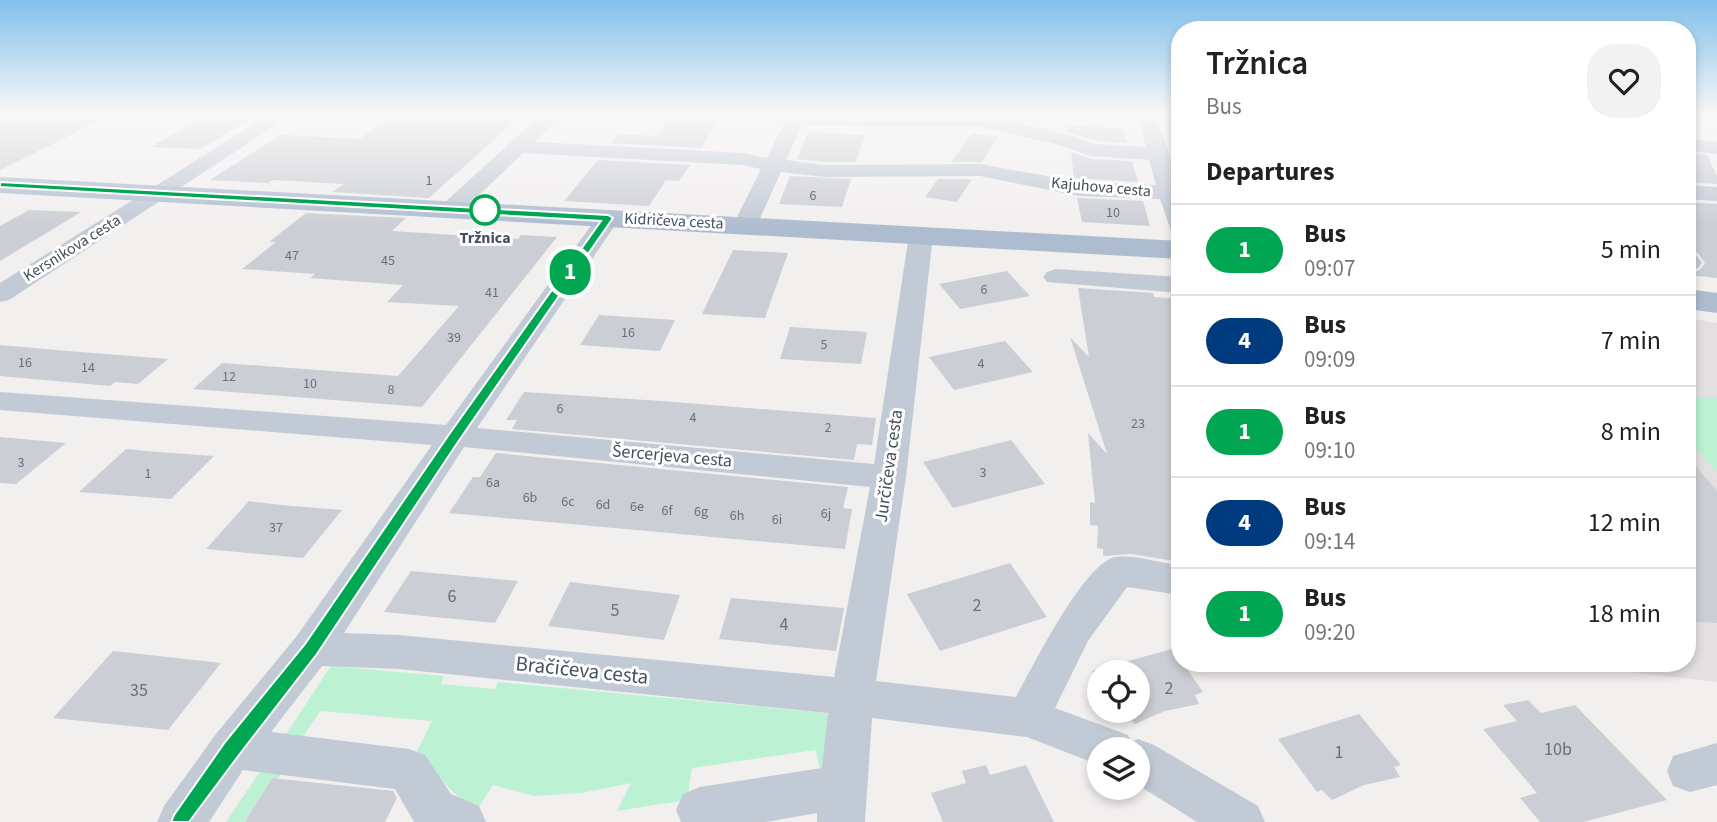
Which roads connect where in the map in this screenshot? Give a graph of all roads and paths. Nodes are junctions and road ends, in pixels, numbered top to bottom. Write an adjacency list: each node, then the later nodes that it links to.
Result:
1 (224, 151): 11 (street, Kersnikova cesta)
2 (513, 151): 15 (street)
3 (599, 151): 8 (street, Kajuhova cesta)
4 (779, 151): 8 (street)
5 (1109, 151): 7 (street)
6 (1156, 151): 7 (street)
7 (1157, 155): 10 (street)
8 (772, 166): 12 (street, Kajuhova cesta); 17 (street)
9 (0, 185): 11 (main road, Kidričeva cesta)
10 (1171, 185)
11 (159, 192): 15 (main road, Kidričeva cesta); 22 (street, Kersnikova cesta)
12 (1171, 193)
13 (1696, 193): 14 (street)
14 (1717, 194)
15 (452, 208): 16 (main road, Kidričeva cesta)
16 (608, 218): 17 (main road, Kidričeva cesta); 26 (street)
17 (745, 225): 18 (main road, Kidričeva cesta)
18 (921, 235): 19 (main road, Kidričeva cesta); 27 (street, Jurčičeva cesta)
19 (1171, 249)
20 (1056, 278): 21 (street)
21 (1171, 284)
22 (0, 294)
23 (1696, 300): 24 (main road)
24 (1717, 303)
25 (0, 401): 26 (street, Šercerjeva cesta)
26 (455, 436): 27 (street, Šercerjeva cesta); 29 (street)
27 (889, 477): 30 (street, Jurčičeva cesta)
28 (1171, 579): 31 (street)
29 (311, 649): 30 (street, Bračičeva cesta); 33 (street)
30 (852, 696): 31 (street, Bračičeva cesta); 35 (street)
31 (1028, 718): 32 (street, Bračičeva cesta)
32 (1087, 740)
33 (232, 748): 37 (street); 38 (street)
34 (1150, 767): 39 (street)
35 (843, 805): 36 (street)
36 (700, 810)
37 (181, 822)
38 (462, 822)
39 (1241, 822)

